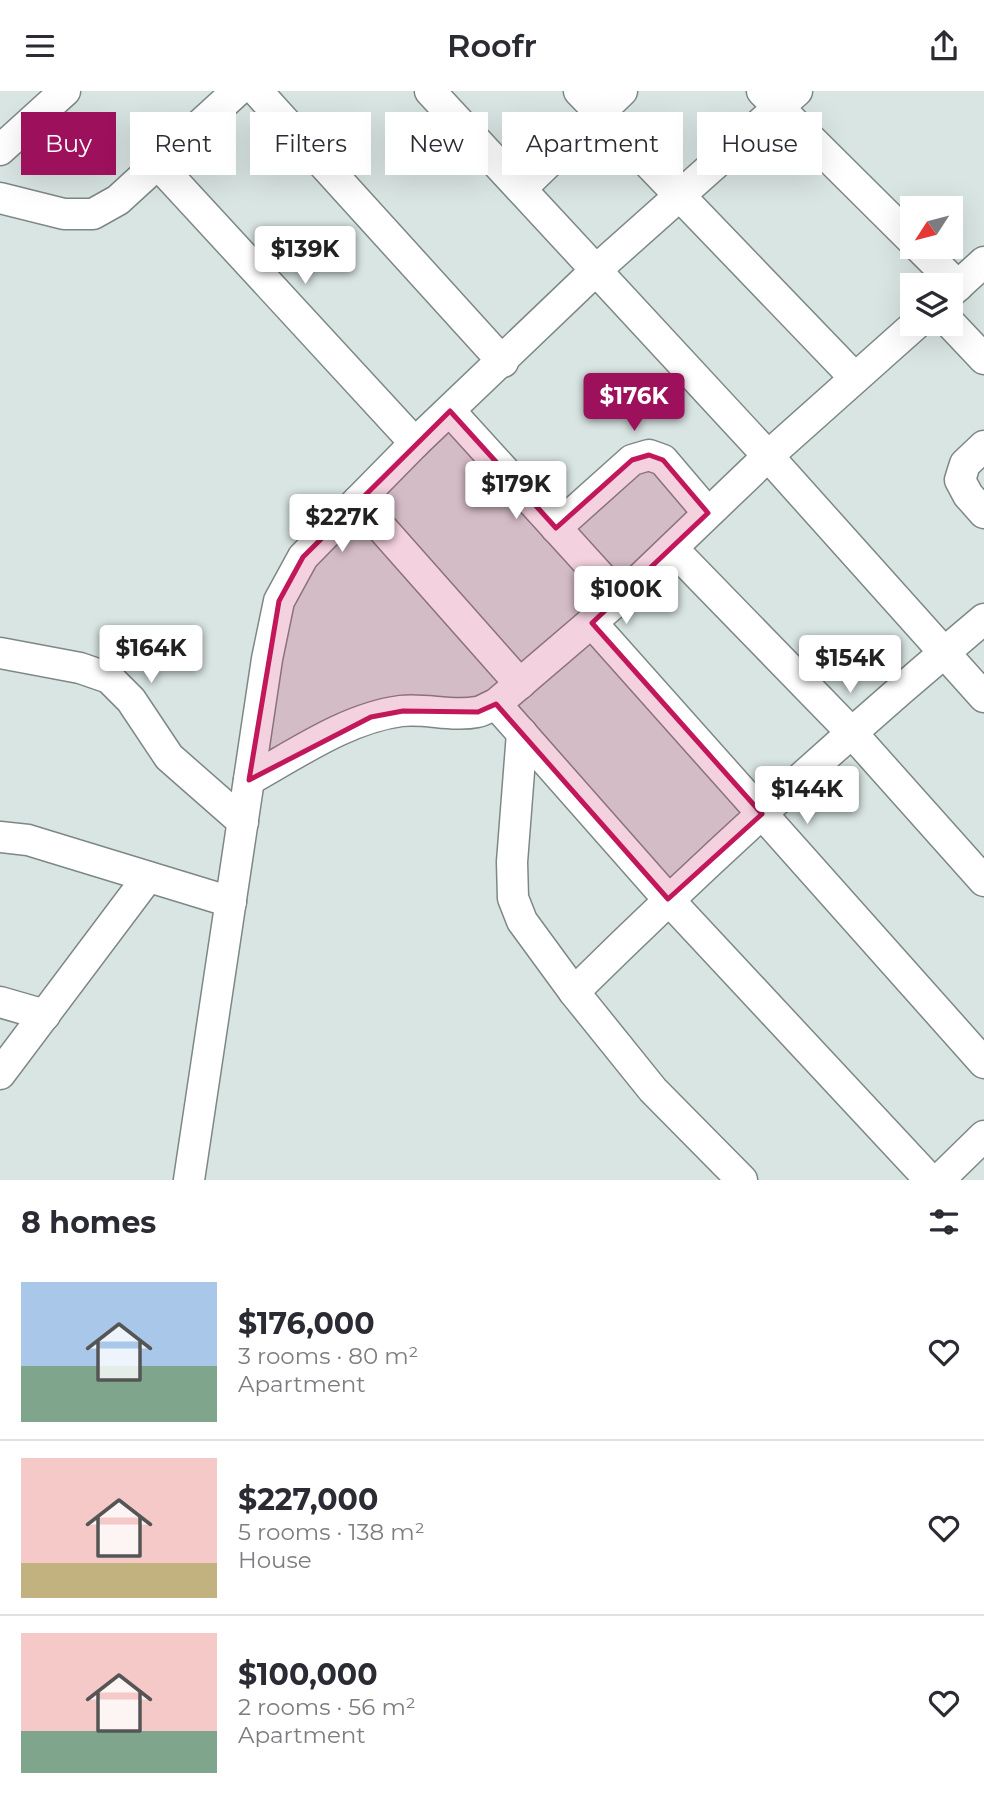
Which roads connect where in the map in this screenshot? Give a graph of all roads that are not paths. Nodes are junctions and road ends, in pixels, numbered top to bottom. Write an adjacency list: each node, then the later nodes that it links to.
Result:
1 (65, 91): 10 (street)
2 (237, 91): 8 (street)
3 (257, 91): 27 (street)
4 (579, 91): 9 (street)
5 (622, 91): 9 (street)
6 (439, 94): 15 (street)
7 (779, 97): 16 (street); 18 (street)
8 (214, 112)
9 (600, 112)
10 (0, 150)
11 (144, 175): 17 (street)
12 (168, 175): 30 (street)
13 (535, 175): 15 (street)
14 (659, 175): 16 (street)
15 (521, 189): 21 (street)
16 (679, 196): 21 (street); 28 (street)
17 (0, 198)
18 (900, 227)
19 (929, 259): 22 (street)
20 (984, 262): 23 (street)
21 (595, 271): 27 (street); 32 (street)
22 (940, 273)
23 (963, 282)
24 (902, 336): 28 (street)
25 (962, 336): 26 (street)
26 (984, 359)
27 (503, 362): 29 (street)
28 (855, 378): 32 (street)
29 (450, 411): 30 (street); 36 (street)
30 (415, 443): 33 (street)
31 (984, 446): 35 (street)
32 (768, 456): 34 (street); 41 (street)
33 (358, 501): 43 (street); 48 (street)
34 (708, 513): 36 (street); 37 (street)
35 (984, 513)
36 (556, 528): 38 (street)
37 (673, 549): 38 (street); 46 (street)
38 (620, 598): 40 (street)
39 (984, 619): 41 (street)
40 (592, 623): 43 (street); 49 (street)
41 (945, 652): 44 (street); 46 (street)
42 (0, 653): 50 (street)
43 (520, 684): 45 (street)
44 (984, 697)
45 (496, 704): 47 (street); 48 (street)
46 (851, 732): 49 (street); 53 (street)
47 (522, 733): 54 (street); 56 (street)
48 (249, 780): 50 (street)
49 (762, 814): 54 (street); 59 (street)
50 (243, 822): 55 (street)
51 (0, 837): 52 (street)
52 (148, 877): 55 (street); 58 (street)
53 (984, 881)
54 (668, 899): 56 (street); 64 (street)
55 (232, 902): 62 (street)
56 (574, 992): 63 (street)
57 (0, 1002): 58 (street)
58 (45, 1015): 60 (street)
59 (984, 1063)
60 (0, 1074)
61 (984, 1136): 65 (street)
62 (189, 1180)
63 (742, 1180)
64 (930, 1180)
65 (939, 1180)

